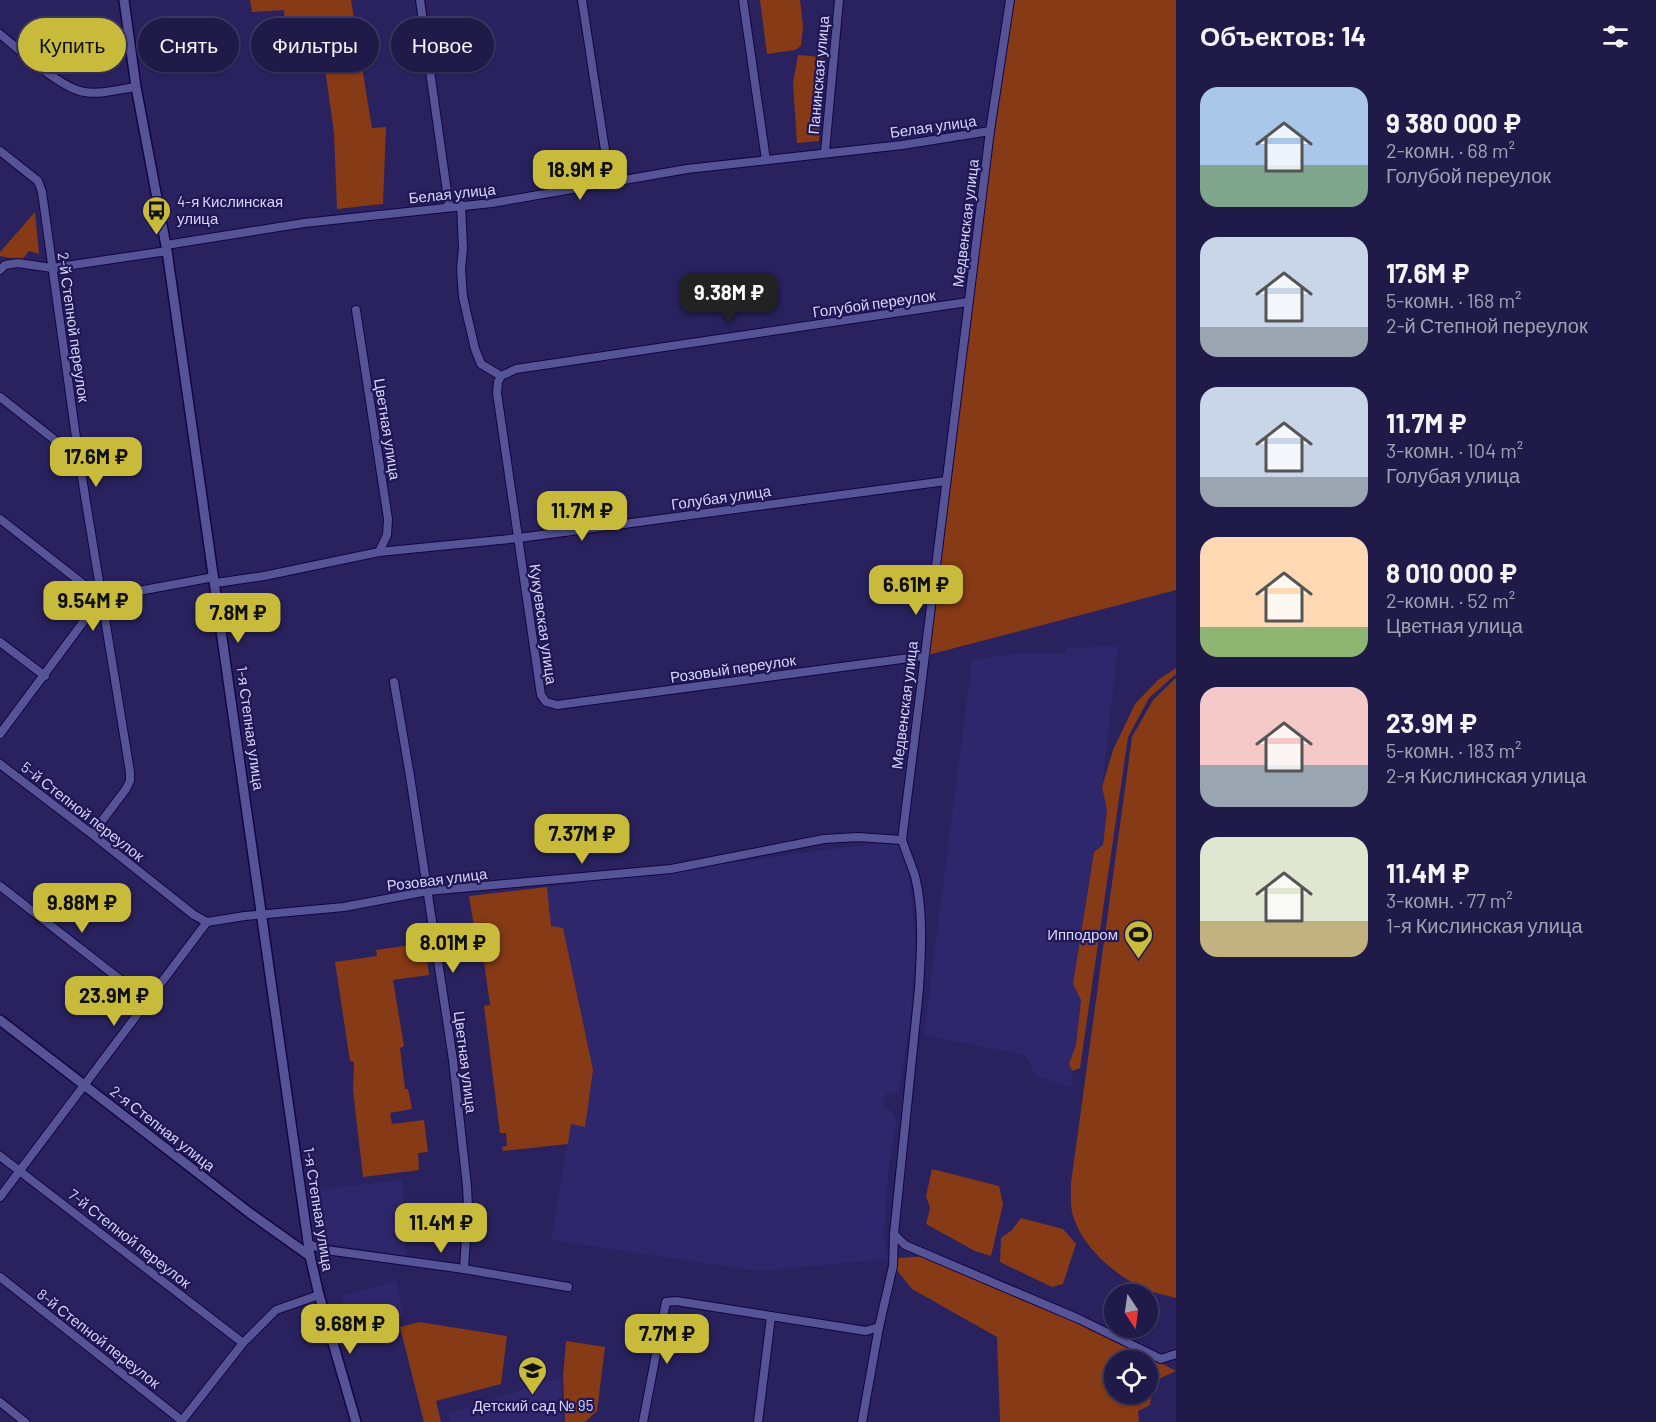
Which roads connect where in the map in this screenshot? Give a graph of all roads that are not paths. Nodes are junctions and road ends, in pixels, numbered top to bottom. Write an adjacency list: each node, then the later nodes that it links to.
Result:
1 (124, 0): 8 (street, 1-я Степная улица)
2 (420, 0): 15 (street)
3 (582, 0): 13 (street)
4 (743, 0): 12 (street)
5 (839, 0): 11 (street, Панинская улица)
6 (1010, 0): 9 (street, Медвенская улица)
7 (0, 34): 8 (street)
8 (136, 87): 16 (street, 1-я Степная улица)
9 (990, 131): 11 (street, Белая улица); 19 (street, Медвенская улица)
10 (0, 151): 18 (street, 2-й Степной переулок)
11 (825, 152): 12 (street, Белая улица)
12 (766, 160): 13 (street, Белая улица)
13 (607, 183): 14 (street, Белая улица)
14 (461, 205): 15 (street, Белая улица); 21 (street)
15 (449, 206): 16 (street, Белая улица)
16 (167, 248): 18 (street); 28 (street, 1-я Степная улица)
17 (2, 266): 18 (street)
18 (52, 268): 23 (street, 2-й Степной переулок)
19 (968, 302): 21 (street, Голубой переулок); 24 (street, Медвенская улица)
20 (356, 310): 27 (street, Цветная улица)
21 (501, 376): 26 (street, Кукуевская улица)
22 (0, 397): 23 (street)
23 (79, 459): 29 (street, 2-й Степной переулок)
24 (946, 481): 26 (street, Голубая улица); 31 (street, Медвенская улица)
25 (0, 519): 29 (street)
26 (519, 538): 27 (street, Голубая улица); 34 (street, Кукуевская улица)
27 (379, 552): 28 (street, Голубая улица)
28 (215, 580): 29 (street, Голубая улица); 41 (street, 1-я Степная улица)
29 (101, 598): 32 (street); 37 (street, 2-й Степной переулок)
30 (0, 642): 32 (street)
31 (924, 657): 34 (street, Розовый переулок); 38 (street, Медвенская улица)
32 (45, 676): 35 (street)
33 (394, 682): 40 (street, Цветная улица)
34 (546, 702)
35 (0, 734)
36 (0, 764): 37 (street, 5-й Степной переулок)
37 (92, 834): 42 (street, 5-й Степной переулок)
38 (902, 840): 40 (street, Розовая улица); 49 (street, Медвенская улица)
39 (0, 886): 43 (street)
40 (428, 891): 41 (street, Розовая улица); 52 (street, Цветная улица)
41 (262, 915): 42 (street, Розовая улица); 50 (street, 1-я Степная улица)
42 (207, 922): 43 (street)
43 (149, 1002): 45 (street)
44 (0, 1020): 45 (street, 2-я Степная улица)
45 (85, 1087): 47 (street); 51 (street, 2-я Степная улица)
46 (0, 1156): 47 (street, 7-й Степной переулок)
47 (20, 1171): 48 (street); 58 (street, 7-й Степной переулок)
48 (0, 1197)
49 (894, 1234): 57 (street, Медвенская улица); 59 (street)
50 (308, 1244): 51 (street, 1-я Степная улица); 52 (street)
51 (309, 1256): 55 (street, 1-я Степная улица)
52 (464, 1269): 54 (street)
53 (0, 1277): 61 (street, 8-й Степной переулок)
54 (568, 1287)
55 (319, 1295): 58 (street); 63 (street, 1-я Степная улица)
56 (771, 1317): 57 (street); 64 (street); 65 (street)
57 (879, 1327): 66 (street, Медвенская улица)
58 (243, 1343): 61 (street)
59 (1176, 1354)
60 (0, 1402): 62 (street)
61 (181, 1421)
62 (25, 1422)
63 (356, 1422)
64 (643, 1422)
65 (758, 1422)
66 (862, 1422)

